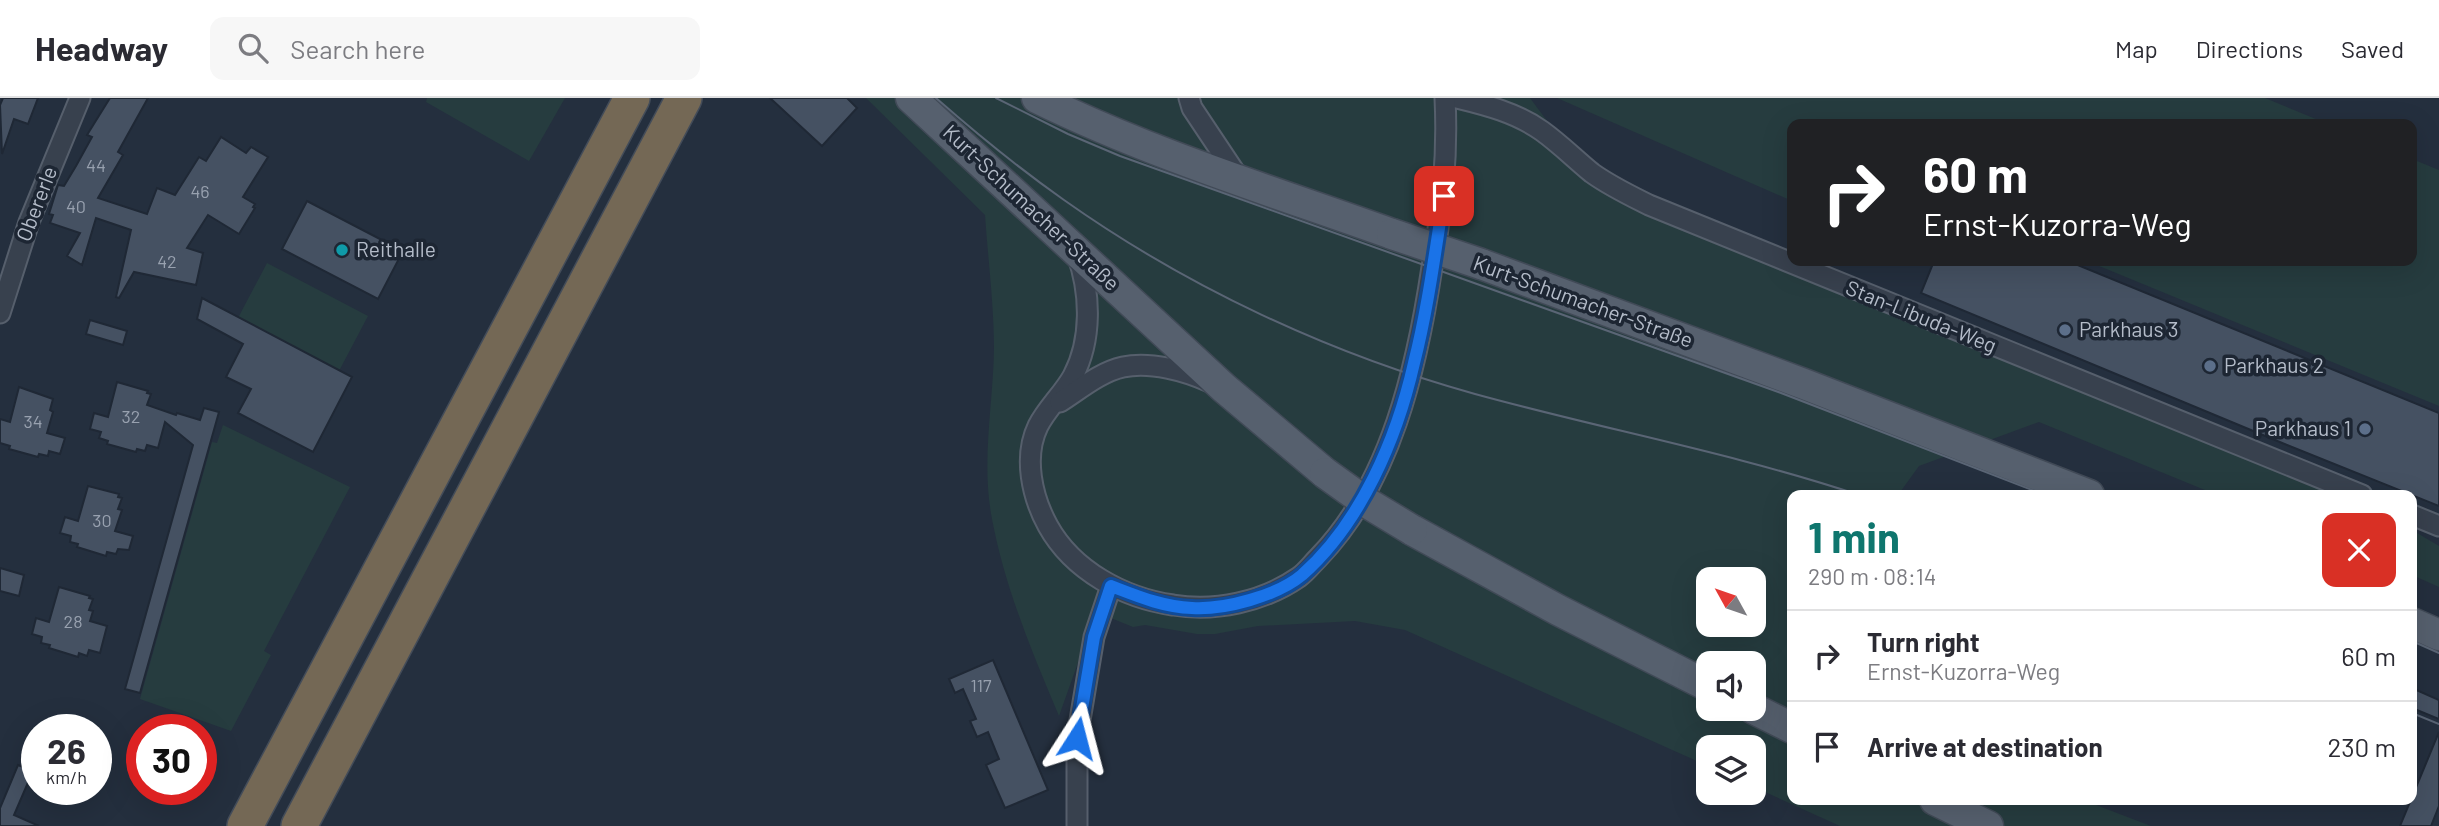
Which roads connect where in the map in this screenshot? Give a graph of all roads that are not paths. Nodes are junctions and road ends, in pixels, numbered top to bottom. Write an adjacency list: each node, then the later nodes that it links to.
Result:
1 (80, 98): 13 (street, Obererle)
2 (632, 98): 27 (highway)
3 (684, 98): 28 (highway)
4 (911, 98): 10 (main road, Kurt-Schumacher-Straße)
5 (1037, 98): 9 (main road, Kurt-Schumacher-Straße)
6 (1189, 98): 9 (street)
7 (1445, 98): 20 (street)
8 (1457, 98): 11 (street, Stan-Libuda-Weg)
9 (1240, 180): 16 (main road, Kurt-Schumacher-Straße, bridge)
10 (1075, 248): 14 (main road, Kurt-Schumacher-Straße); 15 (street)
11 (1787, 261)
12 (1799, 266): 17 (street, Stan-Libuda-Weg)
13 (0, 313)
14 (1224, 388): 15 (street); 23 (main road, Kurt-Schumacher-Straße, bridge)
15 (1053, 406): 20 (street)
16 (2076, 490)
17 (2350, 490)
18 (2417, 517): 19 (street)
19 (2439, 526)
20 (1111, 586): 29 (street)
21 (2417, 625): 22 (main road)
22 (2439, 635)
23 (1696, 680)
24 (1766, 715): 25 (main road)
25 (1787, 726)
26 (1945, 805): 30 (main road)
27 (245, 826)
28 (299, 826)
29 (1077, 826)
30 (1988, 826)

